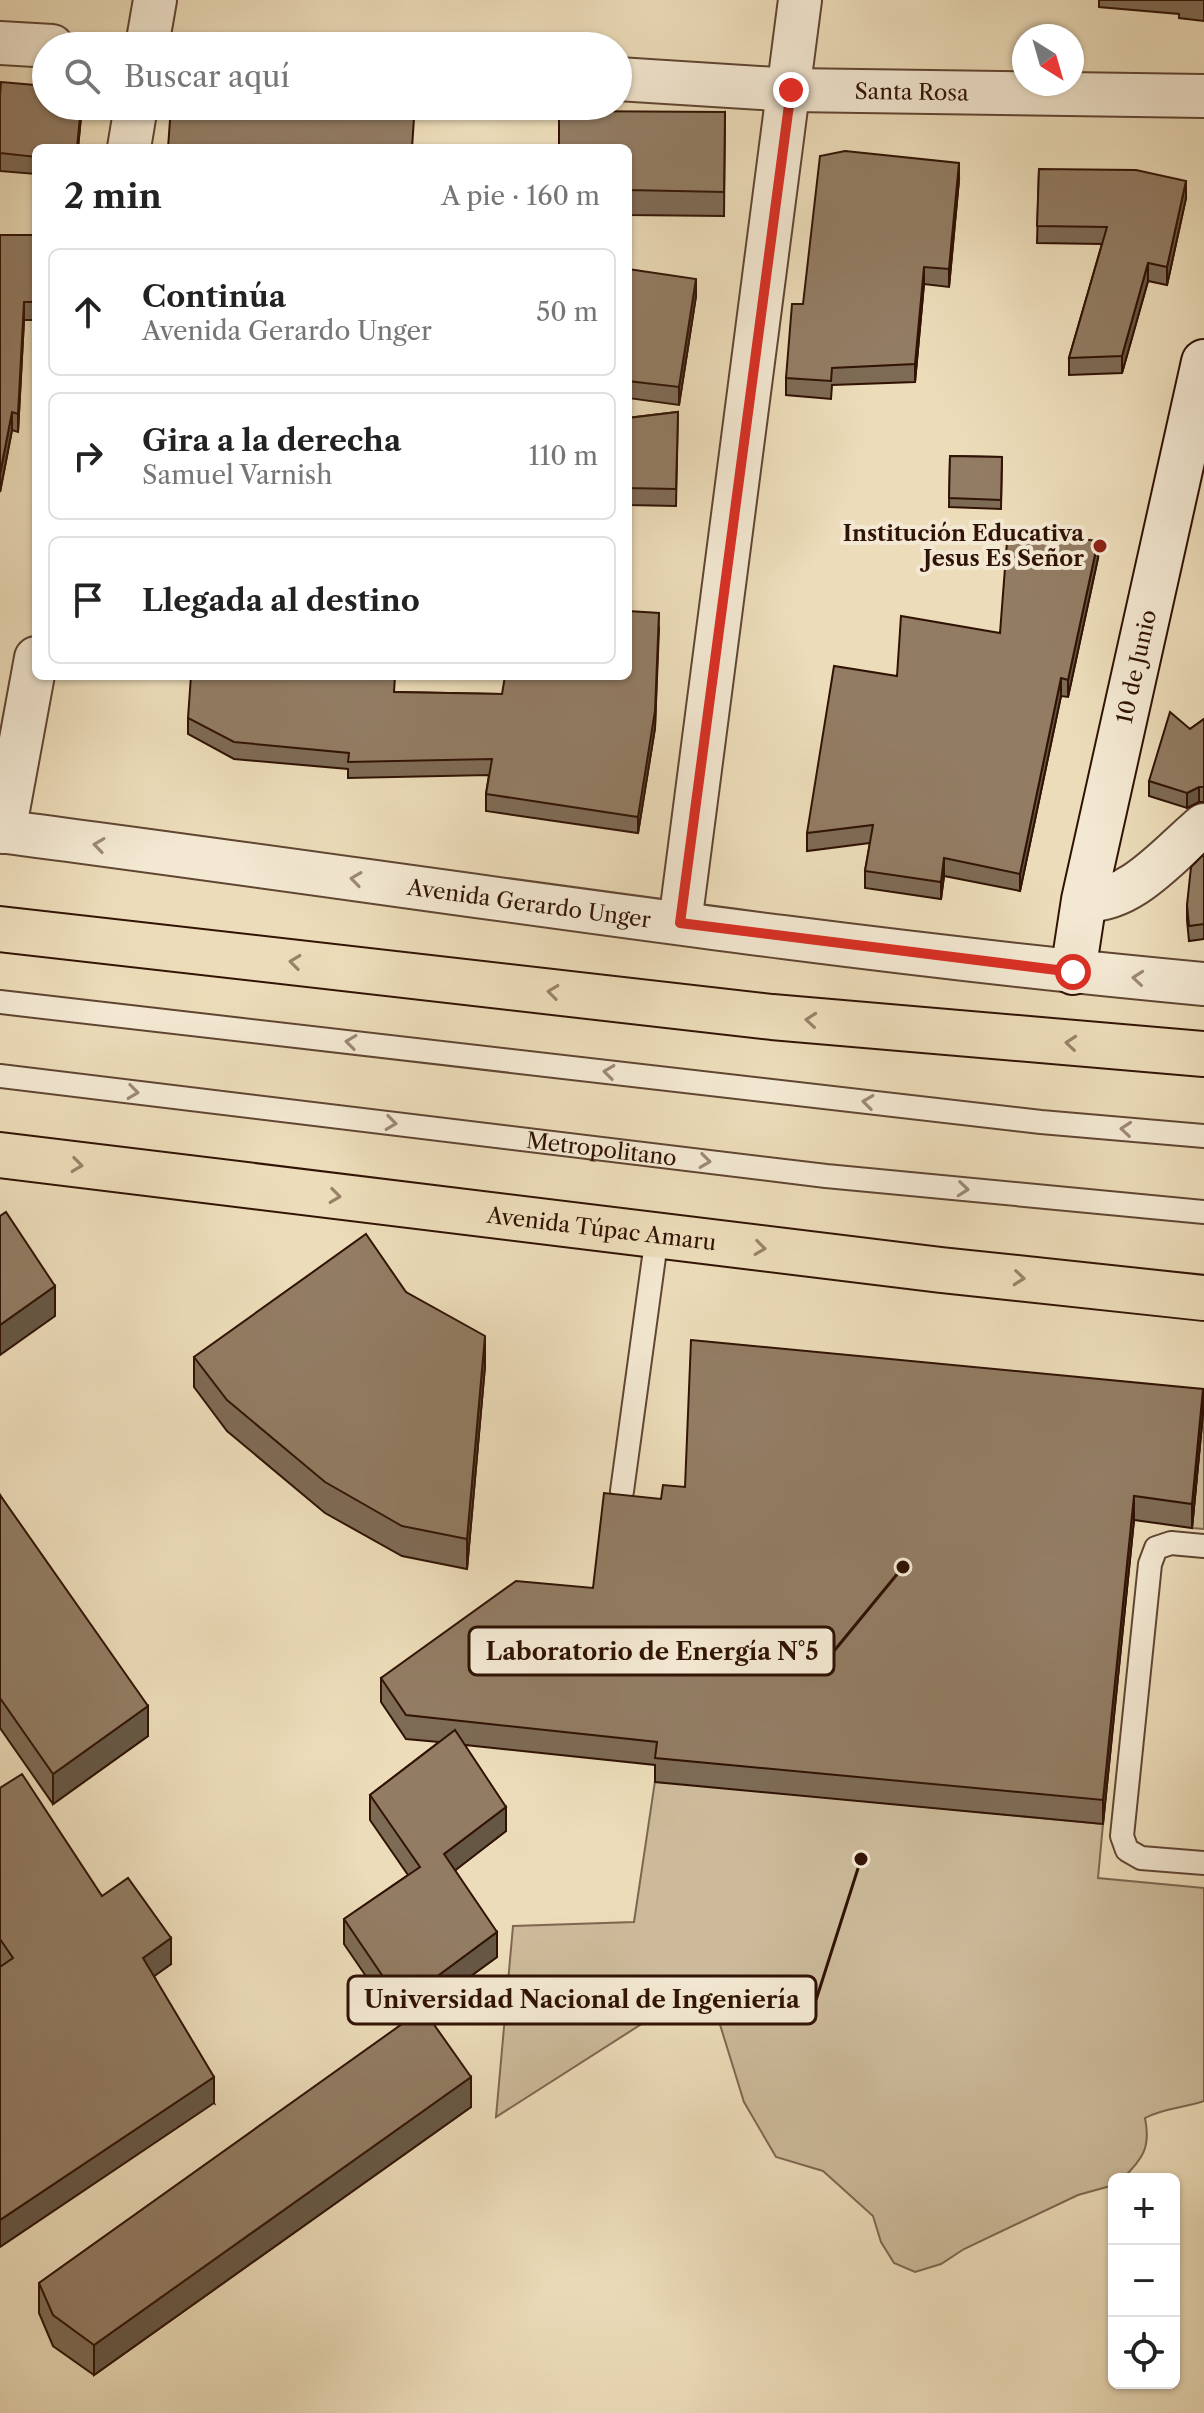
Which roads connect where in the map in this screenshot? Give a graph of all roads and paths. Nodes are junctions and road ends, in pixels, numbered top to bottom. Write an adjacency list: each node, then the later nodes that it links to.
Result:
1 (155, 0): 3 (street)
2 (800, 0): 7 (street)
3 (149, 32)
4 (0, 43): 5 (street)
5 (32, 45)
6 (632, 80): 7 (street, Santa Rosa)
7 (791, 90): 8 (street, Santa Rosa); 16 (street)
8 (1204, 96)
9 (134, 120): 10 (street)
10 (130, 144)
11 (1204, 362): 15 (street, 10 de Junio)
12 (32, 678): 14 (street)
13 (1204, 825): 15 (street)
14 (2, 832): 16 (street, Avenida Gerardo Unger, one-way to 14)
15 (1084, 900): 18 (street, 10 de Junio)
16 (680, 923): 18 (street, Avenida Gerardo Unger)
17 (0, 929): 21 (main road, one-way to 17)
18 (1073, 972): 19 (street, Avenida Gerardo Unger, one-way to 18)
19 (1204, 984)
20 (0, 1002): 23 (lane, one-way to 20)
21 (1204, 1054)
22 (0, 1076): 25 (lane, Metropolitano, one-way to 25)
23 (1204, 1136)
24 (0, 1155): 26 (main road, Avenida Túpac Amaru, one-way to 26)
25 (1204, 1212)
26 (657, 1235): 27 (main road, Avenida Túpac Amaru, one-way to 27); 28 (lane)
27 (1204, 1298)
28 (622, 1491)
29 (1204, 1546): 30 (lane)
30 (1204, 1863)

